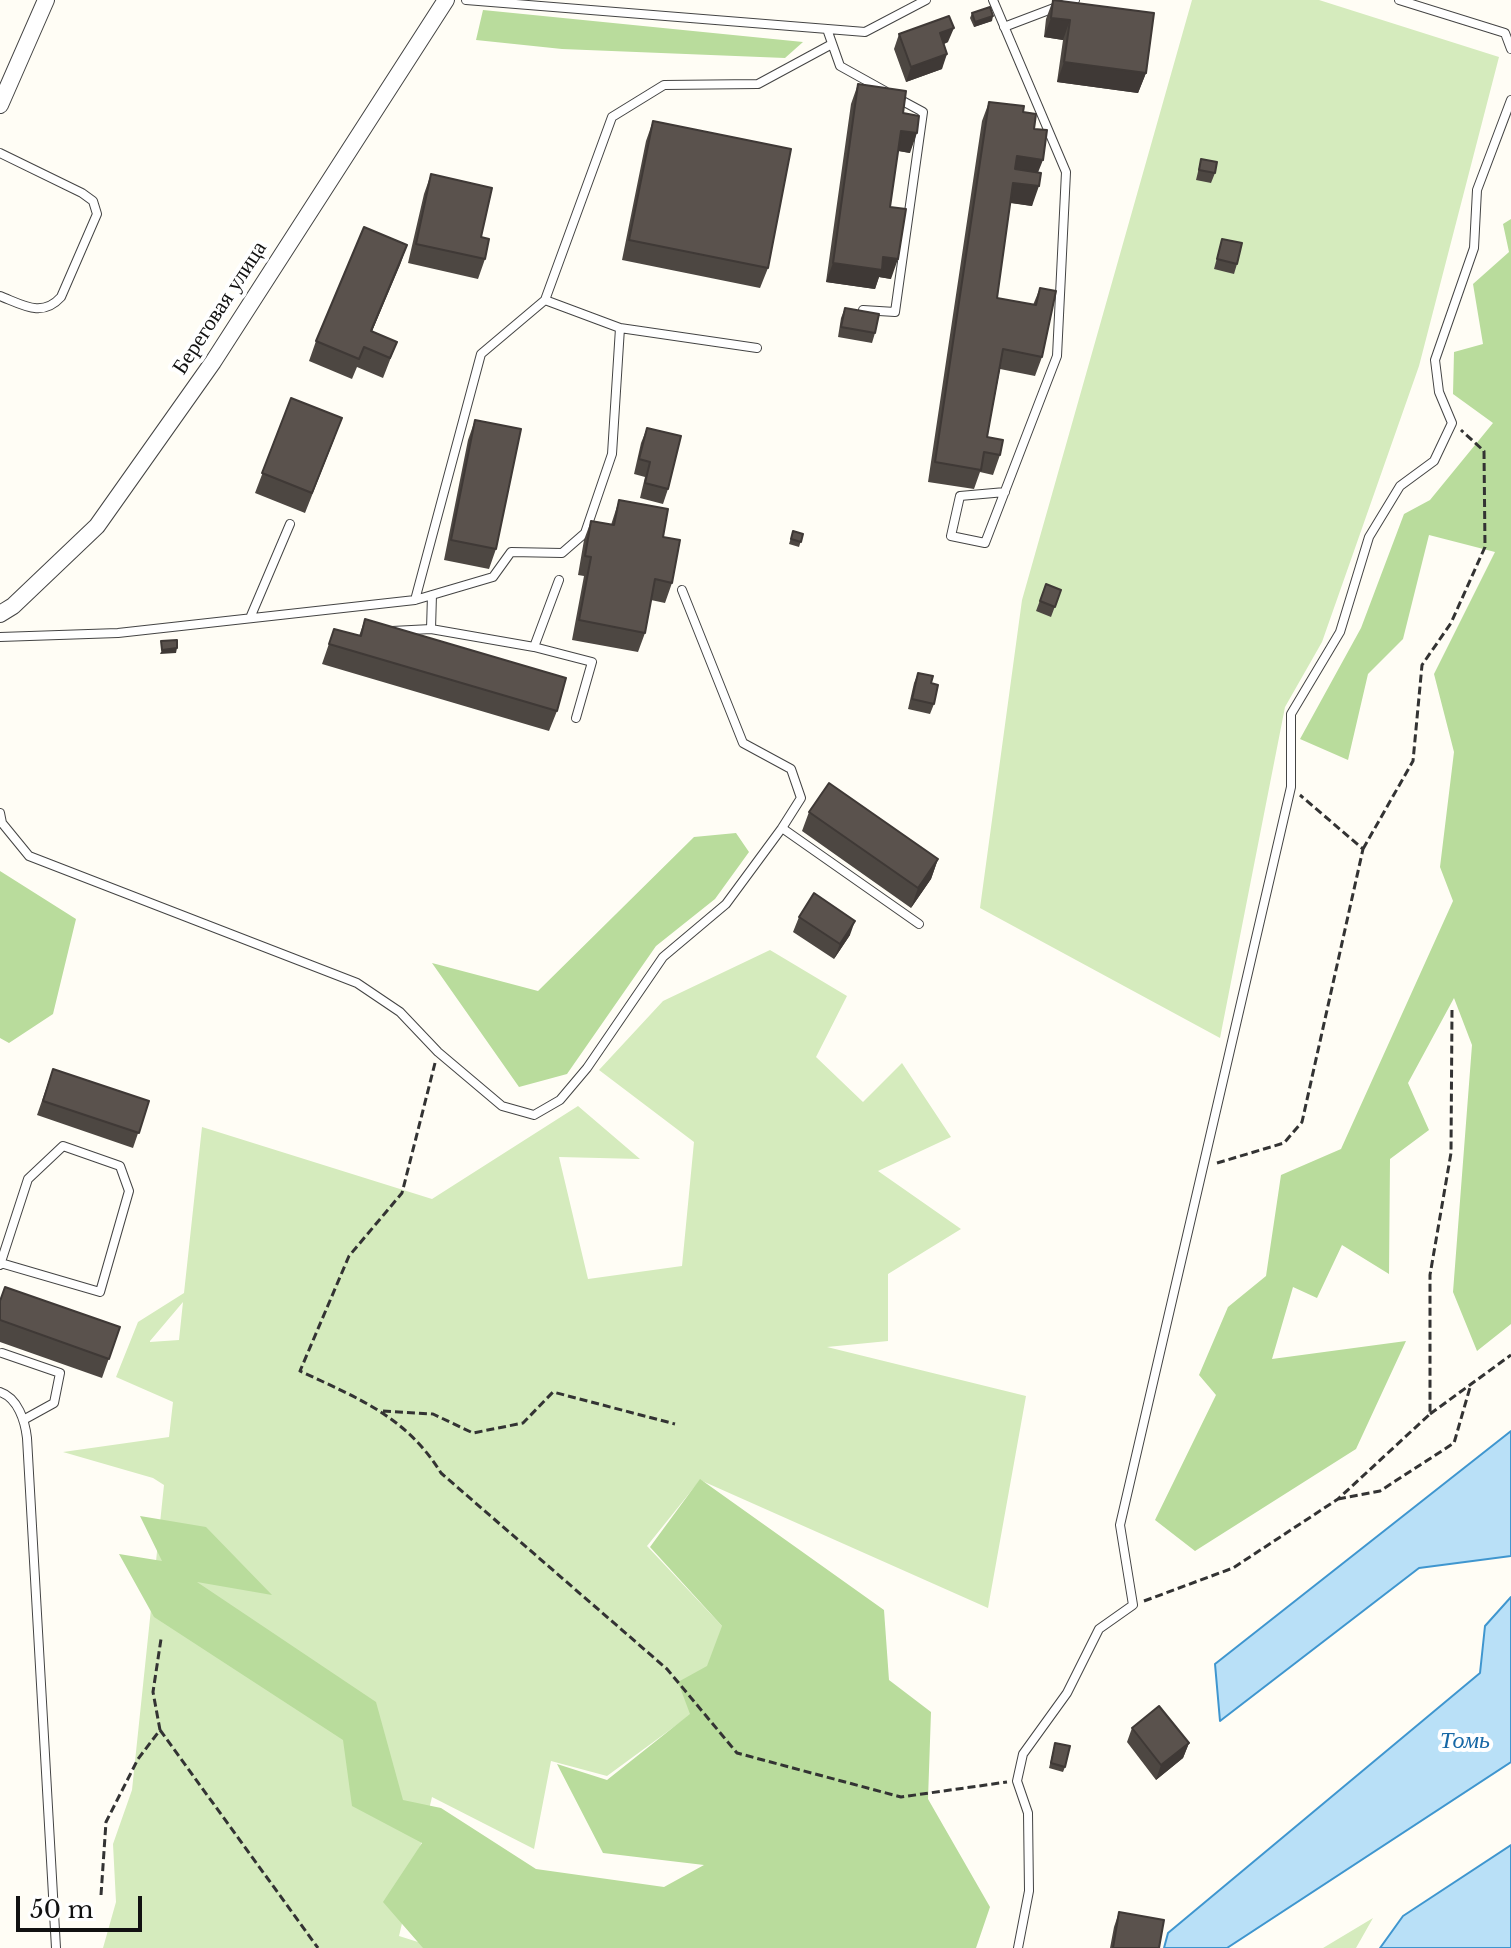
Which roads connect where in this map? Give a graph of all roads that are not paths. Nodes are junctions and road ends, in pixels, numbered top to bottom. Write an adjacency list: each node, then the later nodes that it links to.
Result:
1 (46, 0): 13 (street)
2 (446, 0): 26 (street, Береговая улица)
3 (466, 0): 9 (lane)
4 (926, 0): 9 (lane)
5 (993, 0): 8 (lane)
6 (1075, 0): 8 (lane)
7 (1399, 0): 11 (lane)
8 (1004, 27): 20 (lane)
9 (827, 29): 10 (lane)
10 (832, 44): 16 (lane); 17 (lane)
11 (1511, 49)
12 (1511, 100): 41 (lane)
13 (0, 105)
14 (0, 153): 15 (lane)
15 (0, 296)
16 (545, 300): 18 (lane); 25 (lane)
17 (863, 310)
18 (620, 328): 19 (lane); 24 (lane)
19 (757, 348)
20 (1005, 492): 20 (lane)
21 (290, 524): 27 (lane)
22 (559, 580): 31 (lane)
23 (682, 590): 34 (lane)
24 (432, 595): 25 (lane); 28 (lane)
25 (415, 600): 27 (lane)
26 (0, 614)
27 (250, 618): 30 (lane)
28 (431, 629): 29 (lane); 31 (lane)
29 (387, 631)
30 (0, 637)
31 (534, 647): 32 (lane)
32 (576, 718)
33 (0, 813): 34 (lane)
34 (782, 828): 35 (lane)
35 (919, 924)
36 (0, 1264): 36 (lane)
37 (2, 1353): 39 (lane)
38 (0, 1392): 39 (lane)
39 (25, 1419): 40 (lane)
40 (56, 1948)
41 (1018, 1948)

